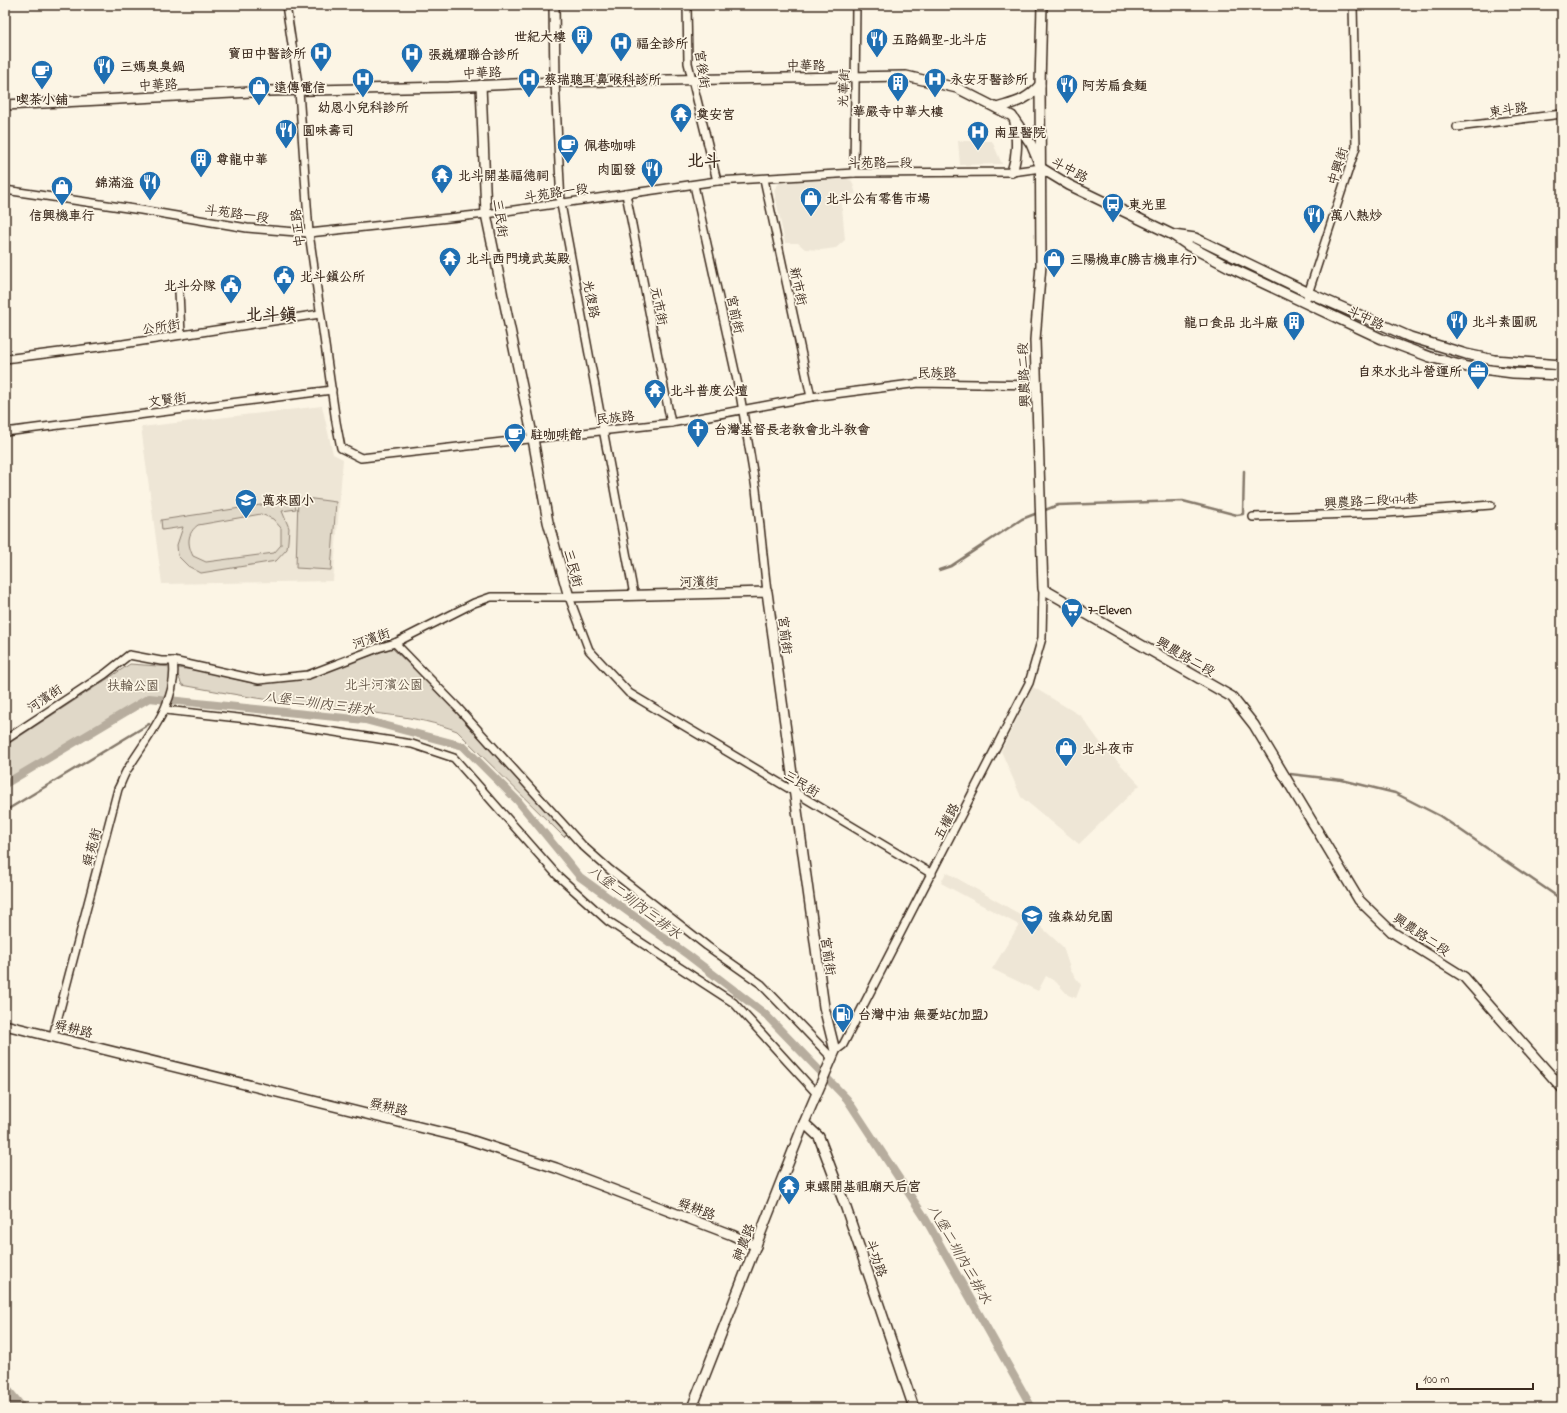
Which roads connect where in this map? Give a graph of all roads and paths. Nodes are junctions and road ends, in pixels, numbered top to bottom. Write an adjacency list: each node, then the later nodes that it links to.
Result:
1 (286, 5): 12 (street, 中正路)
2 (554, 5): 9 (street, 光復路)
3 (687, 5): 8 (street, 宮後街)
4 (856, 5): 7 (street, 光華街)
5 (1042, 5): 11 (street, 興農路二段)
6 (1353, 5): 31 (street, 中興街)
7 (856, 78): 8 (street, 中華路); 14 (street, 中華路); 20 (street, 光華街)
8 (691, 80): 9 (street, 中華路); 22 (street, 宮後街)
9 (556, 82): 10 (street, 中華路); 26 (street, 光復路)
10 (481, 85): 12 (street, 中華路); 27 (street, 三民街)
11 (1040, 85): 14 (street); 18 (street, 興農路二段)
12 (299, 91): 13 (street, 中華路); 28 (street, 中正路)
13 (5, 105)
14 (997, 108): 16 (street, 中華路)
15 (1562, 114): 17 (street, 東斗路)
16 (1015, 119): 18 (street, 中華路); 19 (street)
17 (1457, 127)
18 (1041, 168): 19 (street, 斗苑路一段); 29 (street, 斗中路); 40 (street, 興農路二段)
19 (1012, 172): 20 (street, 斗苑路一段)
20 (854, 173): 21 (street, 斗苑路一段)
21 (764, 179): 22 (street, 斗苑路一段); 42 (street, 新市街)
22 (717, 181): 23 (street, 斗苑路一段)
23 (694, 184): 25 (street, 斗苑路一段); 43 (street, 宮前街)
24 (5, 190): 28 (street, 斗苑路一段)
25 (626, 194): 26 (street, 斗苑路一段); 44 (street, 元市街)
26 (561, 204): 27 (street, 斗苑路一段); 45 (street, 光復路)
27 (486, 214): 28 (street, 斗苑路一段); 47 (street, 三民街)
28 (309, 233): 33 (street, 中正路)
29 (1174, 235): 31 (street, 斗中路); 32 (street, 斗中路)
30 (179, 291): 34 (street)
31 (1309, 293): 32 (street, 中興街); 36 (street, 斗中路)
32 (1305, 303): 38 (street, 斗中路)
33 (320, 314): 34 (street, 公所街); 41 (street, 中正路)
34 (181, 335): 35 (street, 公所街)
35 (5, 359)
36 (1544, 364): 37 (street, 斗中路); 38 (street)
37 (1562, 365)
38 (1544, 375): 39 (street, 斗中路)
39 (1562, 375)
40 (1036, 385): 42 (street, 民族路); 51 (street, 興農路二段)
41 (332, 390): 46 (street, 文賢街); 48 (street, 中正路)
42 (811, 397): 43 (street, 民族路)
43 (743, 411): 44 (street, 民族路); 52 (street, 宮前街)
44 (671, 423): 45 (street, 民族路)
45 (604, 431): 47 (street, 民族路); 53 (street, 光復路)
46 (5, 432)
47 (533, 439): 48 (street, 民族路); 54 (street, 三民街)
48 (341, 448)
49 (1491, 505): 50 (street, 興農路二段474巷)
50 (1253, 517)
51 (1043, 589): 60 (street, 五權路); 64 (street, 興農路二段)
52 (767, 592): 53 (street, 河濱街); 59 (street, 宮前街)
53 (634, 595): 54 (street, 河濱街)
54 (568, 597): 55 (street, 河濱街); 59 (street, 三民街)
55 (395, 643): 56 (street, 河濱街); 63 (street)
56 (173, 661): 57 (street, 舜苑街); 58 (street, 河濱街)
57 (165, 710): 62 (street, 舜苑街); 65 (street)
58 (5, 740)
59 (794, 793): 60 (street, 三民街); 63 (street, 宮前街)
60 (932, 874): 63 (street, 五權路)
61 (5, 1025): 62 (street, 舜耕路)
62 (53, 1036): 67 (street, 舜耕路)
63 (833, 1057): 65 (street)
64 (1562, 1088)
65 (818, 1091): 66 (street, 神農路)
66 (804, 1123): 67 (street, 神農路); 69 (street, 斗功路)
67 (756, 1246): 68 (street, 神農路)
68 (692, 1408)
69 (914, 1408)

